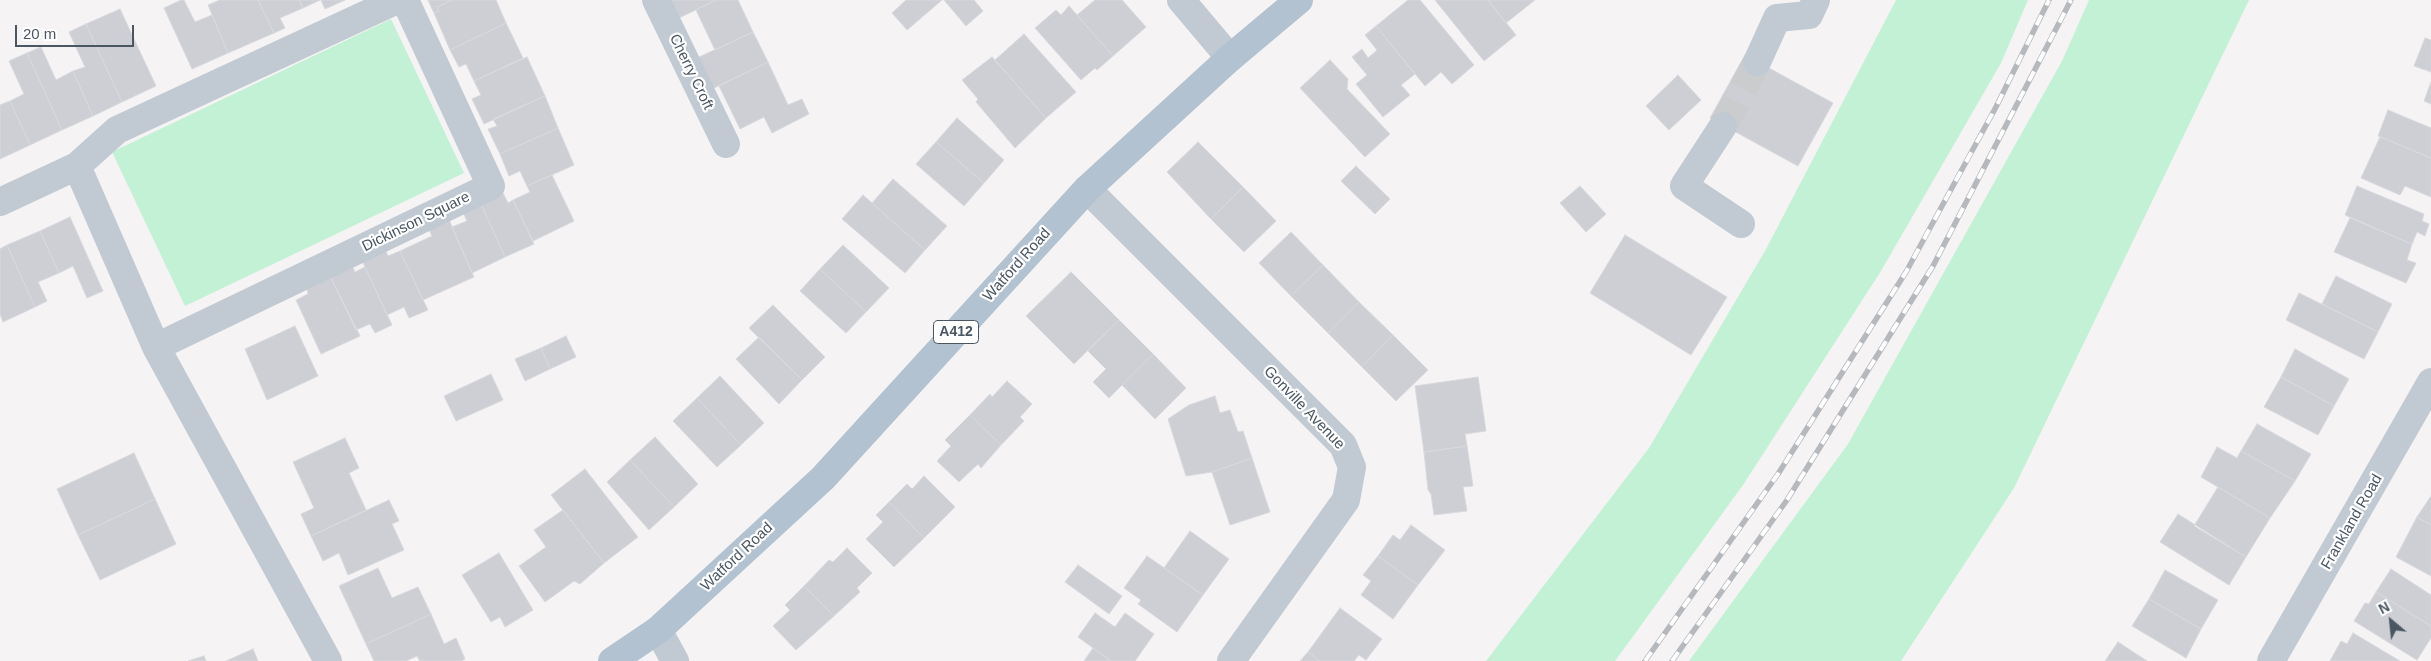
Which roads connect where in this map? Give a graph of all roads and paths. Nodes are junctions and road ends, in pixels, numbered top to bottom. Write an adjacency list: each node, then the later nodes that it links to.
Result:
1 (397, 0): 11 (street)
2 (405, 0): 15 (street, Dickinson Square)
3 (656, 0): 10 (street, Cherry Croft)
4 (1181, 0): 7 (street)
5 (1299, 0): 7 (main road, Watford Road / A412)
6 (1816, 0): 8 (street)
7 (1230, 58): 12 (main road, Watford Road / A412)
8 (1757, 62)
9 (1723, 126): 14 (street)
10 (726, 144)
11 (77, 166): 13 (street); 15 (street)
12 (1087, 188): 17 (main road, Watford Road / A412); 21 (street, Gonville Avenue)
13 (0, 202)
14 (1741, 224)
15 (156, 347): 18 (street)
16 (2431, 382): 22 (street, Frankland Road)
17 (658, 630): 19 (main road, Watford Road / A412); 20 (street)
18 (328, 661)
19 (612, 661)
20 (675, 661)
21 (1231, 661)
22 (2271, 661)

